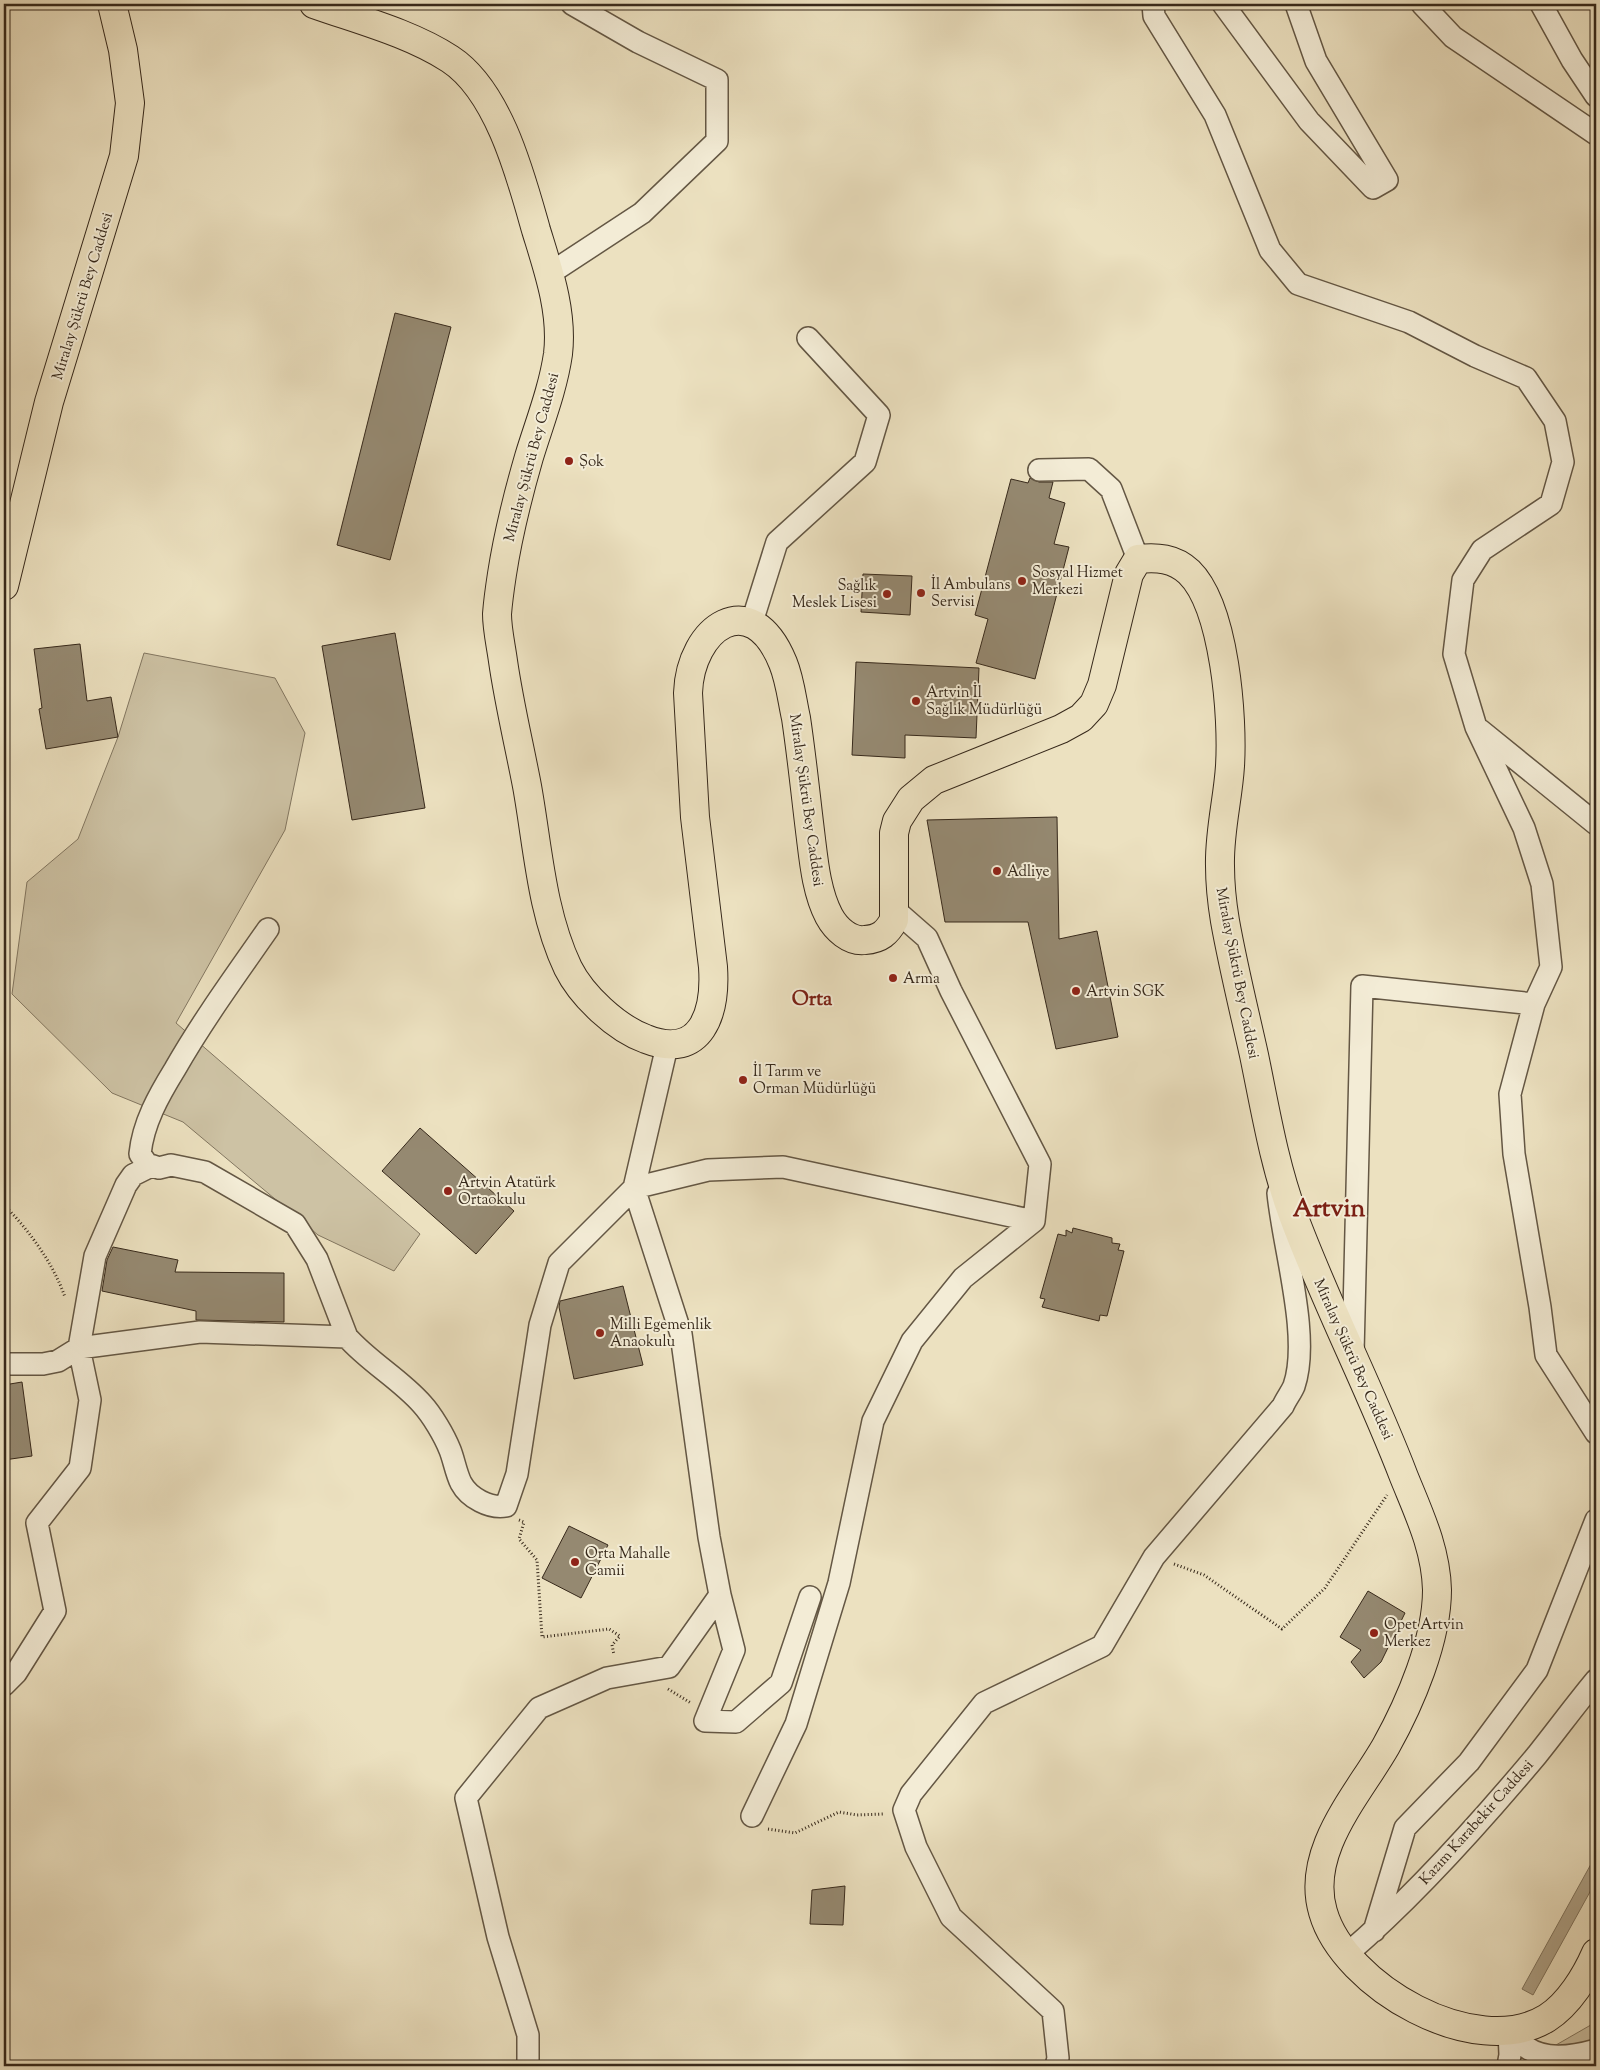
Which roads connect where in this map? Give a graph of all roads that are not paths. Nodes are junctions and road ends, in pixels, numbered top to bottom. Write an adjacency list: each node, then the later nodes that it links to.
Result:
1 (112, 4): 15 (main road, Miralay Şükrü Bey Caddesi)
2 (314, 4): 11 (main road, Miralay Şükrü Bey Caddesi)
3 (572, 4): 11 (street)
4 (1153, 4): 17 (street)
5 (1223, 4): 6 (street)
6 (1296, 4)
7 (1422, 4): 10 (street)
8 (1541, 4): 9 (street)
9 (1596, 96)
10 (1596, 134)
11 (549, 274): 22 (main road, Miralay Şükrü Bey Caddesi)
12 (808, 338): 16 (street)
13 (1039, 470): 14 (street)
14 (1138, 559): 19 (main road, Miralay Şükrü Bey Caddesi); 23 (main road, Miralay Şükrü Bey Caddesi)
15 (4, 586)
16 (752, 622): 19 (main road, Miralay Şükrü Bey Caddesi); 22 (main road)
17 (1476, 727): 18 (street); 21 (street)
18 (1596, 824)
19 (895, 910): 26 (street)
20 (268, 929): 24 (street)
21 (1534, 1004): 29 (street); 31 (street)
22 (667, 1046): 25 (street)
23 (1274, 1150): 29 (main road, Miralay Şükrü Bey Caddesi); 44 (street)
24 (151, 1166): 27 (street); 28 (street)
25 (634, 1188): 26 (street); 27 (street); 33 (street)
26 (1034, 1221): 37 (street)
27 (348, 1337): 28 (street)
28 (79, 1348): 30 (street); 36 (street)
29 (1353, 1356): 40 (main road, Miralay Şükrü Bey Caddesi)
30 (4, 1364)
31 (1596, 1433)
32 (1596, 1520): 38 (street)
33 (720, 1595): 34 (street); 43 (street)
34 (810, 1597)
35 (1596, 1680): 38 (street, Kazım Karabekir Caddesi)
36 (4, 1685)
37 (752, 1816)
38 (1374, 1931): 40 (street, Kazım Karabekir Caddesi)
39 (1596, 1953): 41 (main road, Miralay Şükrü Bey Caddesi)
40 (1347, 1954): 41 (main road, Miralay Şükrü Bey Caddesi)
41 (1509, 2031): 42 (street); 45 (street)
42 (1596, 2050)
43 (528, 2066)
44 (1056, 2066)
45 (1508, 2066)

